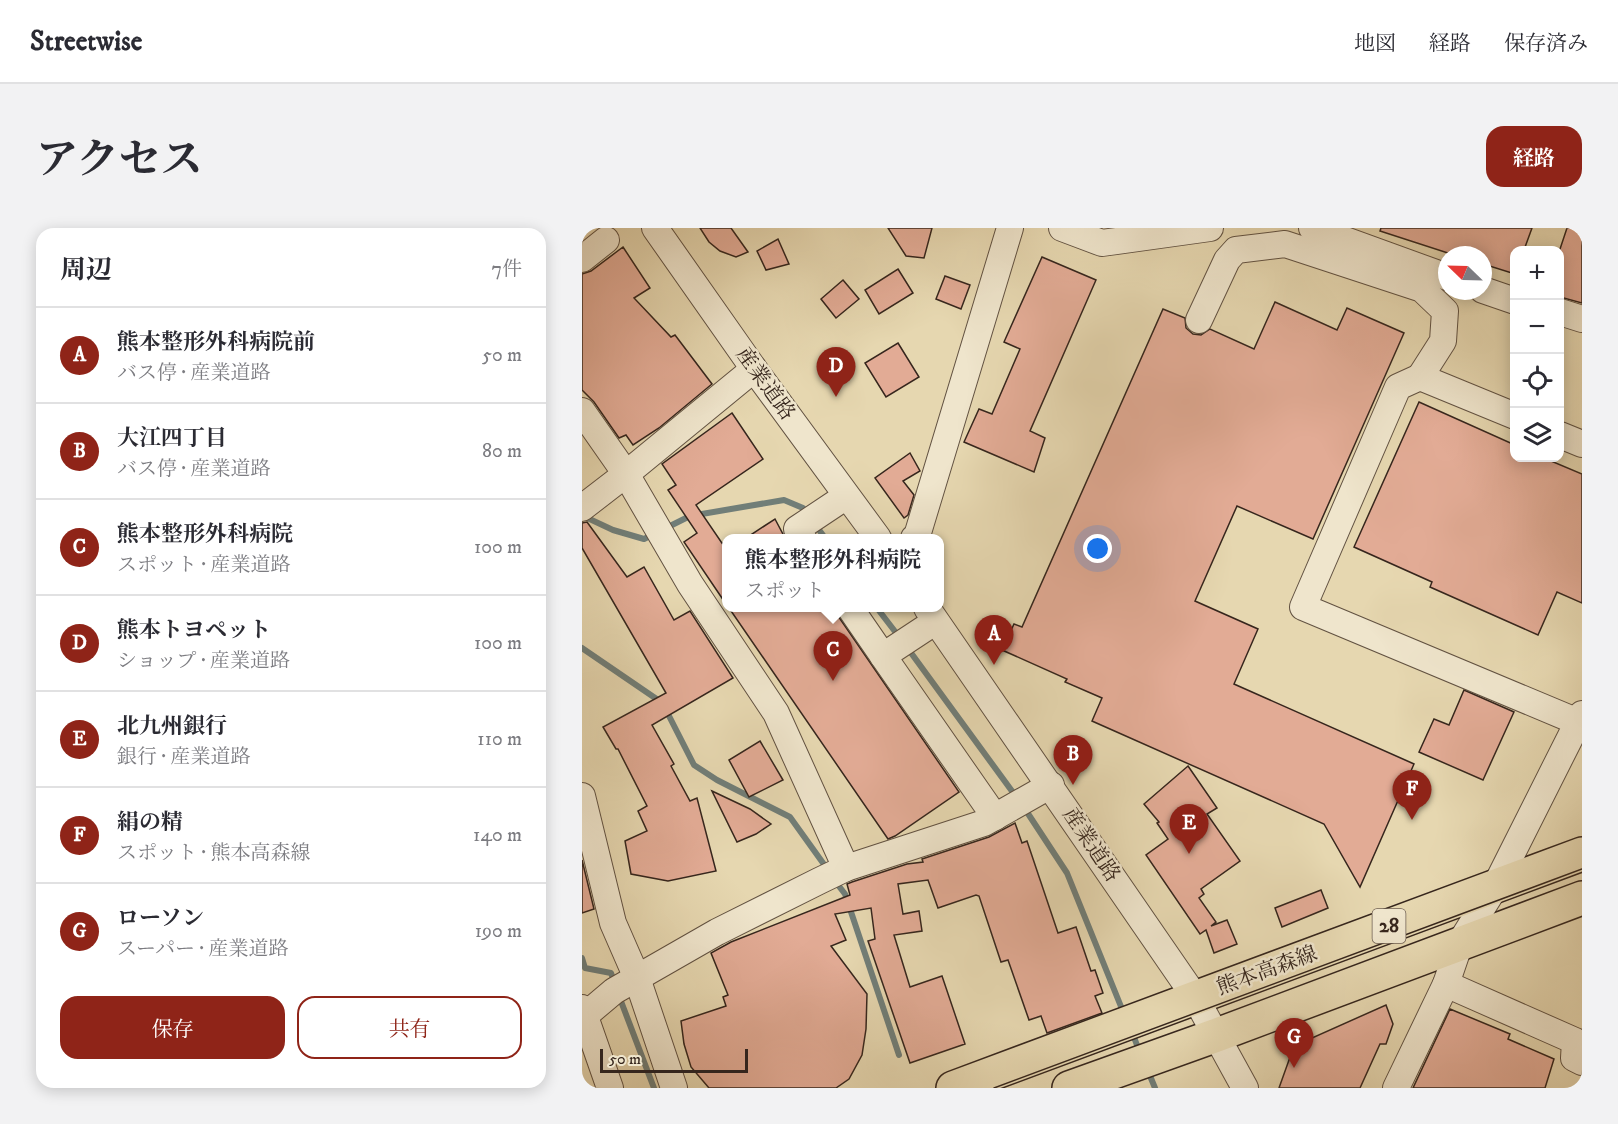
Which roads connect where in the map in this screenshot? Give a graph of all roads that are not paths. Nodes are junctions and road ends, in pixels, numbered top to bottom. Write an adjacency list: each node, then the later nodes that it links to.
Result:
1 (655, 228): 14 (street, 産業道路)
2 (1010, 228): 25 (street)
3 (1062, 228): 4 (street)
4 (1210, 228)
5 (1312, 228): 8 (street)
6 (606, 240): 7 (street)
7 (582, 259)
8 (1438, 274)
9 (1492, 293): 10 (street)
10 (1512, 300)
11 (1564, 313): 12 (street)
12 (1582, 319)
13 (1199, 320): 15 (street)
14 (754, 369): 20 (street); 24 (street, 産業道路)
15 (1420, 376): 17 (street); 29 (street)
16 (582, 411): 20 (street)
17 (1510, 414)
18 (1564, 437): 19 (street)
19 (1582, 444)
20 (626, 474): 22 (street); 34 (street)
21 (842, 499): 23 (street)
22 (582, 508)
23 (800, 534)
24 (875, 534)
25 (918, 534)
26 (853, 612): 28 (street)
27 (929, 616): 28 (street); 30 (street, 産業道路)
28 (883, 656): 32 (street)
29 (1580, 718): 35 (street)
30 (1051, 785): 32 (street); 40 (street, 産業道路)
31 (582, 796): 38 (street)
32 (995, 817): 34 (street)
33 (1582, 854): 35 (main road, 熊本高森線 / 28)
34 (844, 868): 38 (street)
35 (1495, 886): 37 (street); 40 (main road, 熊本高森線 / 28)
36 (1582, 898): 37 (main road, 熊本高森線 / 28)
37 (1460, 943): 39 (street); 42 (main road, 熊本高森線 / 28)
38 (627, 984): 41 (street); 45 (street)
39 (1446, 984): 43 (street); 49 (street)
40 (1196, 997): 42 (street, 産業道路); 46 (main road, 熊本高森線 / 28)
41 (583, 1014): 44 (street)
42 (1217, 1035): 47 (main road, 熊本高森線 / 28); 48 (street, 産業道路)
43 (1582, 1062)
44 (610, 1088)
45 (674, 1088)
46 (953, 1088)
47 (1069, 1088)
48 (1245, 1088)
49 (1396, 1088)

